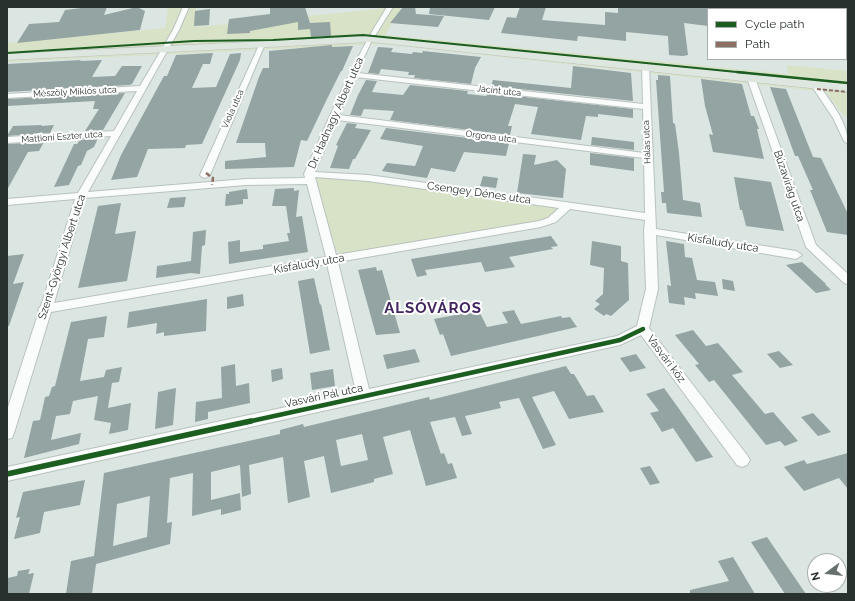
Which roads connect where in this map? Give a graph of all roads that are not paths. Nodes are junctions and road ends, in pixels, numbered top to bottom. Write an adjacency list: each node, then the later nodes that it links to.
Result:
1 (186, 7): 5 (street, Szent-Györgyi Albert utca)
2 (390, 7): 3 (street, Dr. Hadnagy Albert utca)
3 (370, 40): 4 (main road); 7 (main road); 8 (street, Dr. Hadnagy Albert utca)
4 (262, 44): 5 (main road); 20 (street, Viola utca)
5 (165, 49): 6 (main road); 11 (street, Szent-Györgyi Albert utca)
6 (7, 57)
7 (646, 68): 9 (main road); 14 (street, Halas utca)
8 (352, 75): 14 (street, Jácint utca); 15 (street, Dr. Hadnagy Albert utca)
9 (751, 78): 10 (main road); 29 (street, Búzavirág utca)
10 (815, 85): 12 (main road); 18 (street)
11 (143, 88): 13 (street, Mészöly Miklós utca); 16 (street, Szent-Györgyi Albert utca)
12 (848, 88)
13 (7, 96)
14 (646, 107): 19 (street, Halas utca)
15 (334, 117): 19 (street, Orgona utca); 21 (street, Dr. Hadnagy Albert utca)
16 (117, 133): 17 (street, Mattioni Eszter utca); 22 (street, Szent-Györgyi Albert utca)
17 (7, 140)
18 (848, 141)
19 (648, 156): 25 (street, Halas utca)
20 (205, 174)
21 (309, 178): 22 (street, Csengey Dénes utca); 24 (street, Csengey Dénes utca); 28 (street, Dr. Hadnagy Albert utca)
22 (81, 196): 23 (street, Csengey Dénes utca); 30 (street, Szent-Györgyi Albert utca)
23 (7, 202)
24 (567, 206): 25 (street, Csengey Dénes utca); 28 (street, Kisfaludy utca)
25 (649, 217): 26 (street, Vasvári köz)
26 (649, 231): 27 (street, Kisfaludy utca); 31 (street, Vasvári köz)
27 (796, 255)
28 (332, 260): 30 (street, Kisfaludy utca); 32 (street, Dr. Hadnagy Albert utca)
29 (848, 280)
30 (44, 309): 33 (street, Szent-Györgyi Albert utca)
31 (644, 330): 32 (street, Vasvári Pál utca); 34 (street, Vasvári köz)
32 (364, 396): 35 (street, Vasvári Pál utca)
33 (7, 433)
34 (742, 460)
35 (7, 474)

